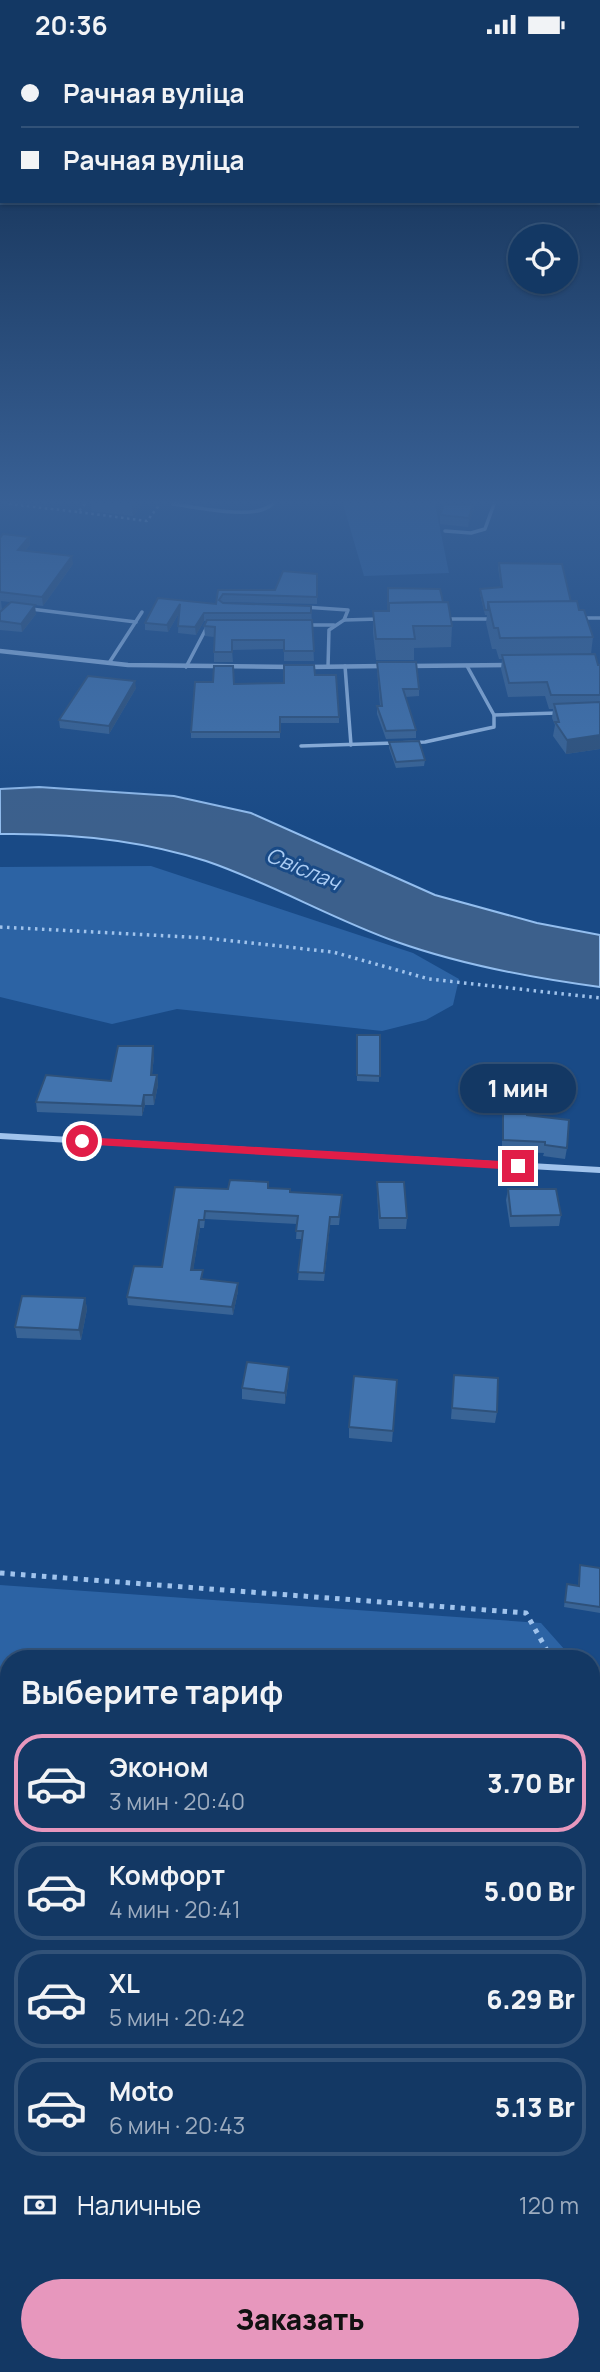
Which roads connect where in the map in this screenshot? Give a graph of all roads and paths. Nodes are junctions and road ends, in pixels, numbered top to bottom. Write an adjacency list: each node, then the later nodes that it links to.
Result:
1 (59, 612): 10 (lane)
2 (142, 612): 10 (lane)
3 (347, 612): 9 (lane)
4 (573, 618): 5 (lane)
5 (600, 618)
6 (384, 619): 9 (lane)
7 (438, 619): 8 (lane)
8 (492, 619)
9 (344, 620): 13 (lane)
10 (136, 622): 15 (lane)
11 (218, 625): 21 (lane)
12 (297, 625): 13 (lane)
13 (336, 625): 22 (lane)
14 (0, 651): 15 (street)
15 (109, 663): 21 (street)
16 (520, 665): 20 (street)
17 (345, 666): 18 (street); 22 (street); 25 (lane)
18 (386, 666)
19 (399, 666): 20 (street)
20 (467, 666): 24 (lane)
21 (186, 667): 22 (street)
22 (328, 667)
23 (560, 713): 24 (lane)
24 (494, 715): 25 (lane)
25 (351, 745): 26 (lane)
26 (301, 746)
27 (0, 927): 28 (path)
28 (600, 998)
29 (0, 1136): 30 (street)
30 (600, 1170)
31 (0, 1573): 32 (path)
32 (546, 1650)

